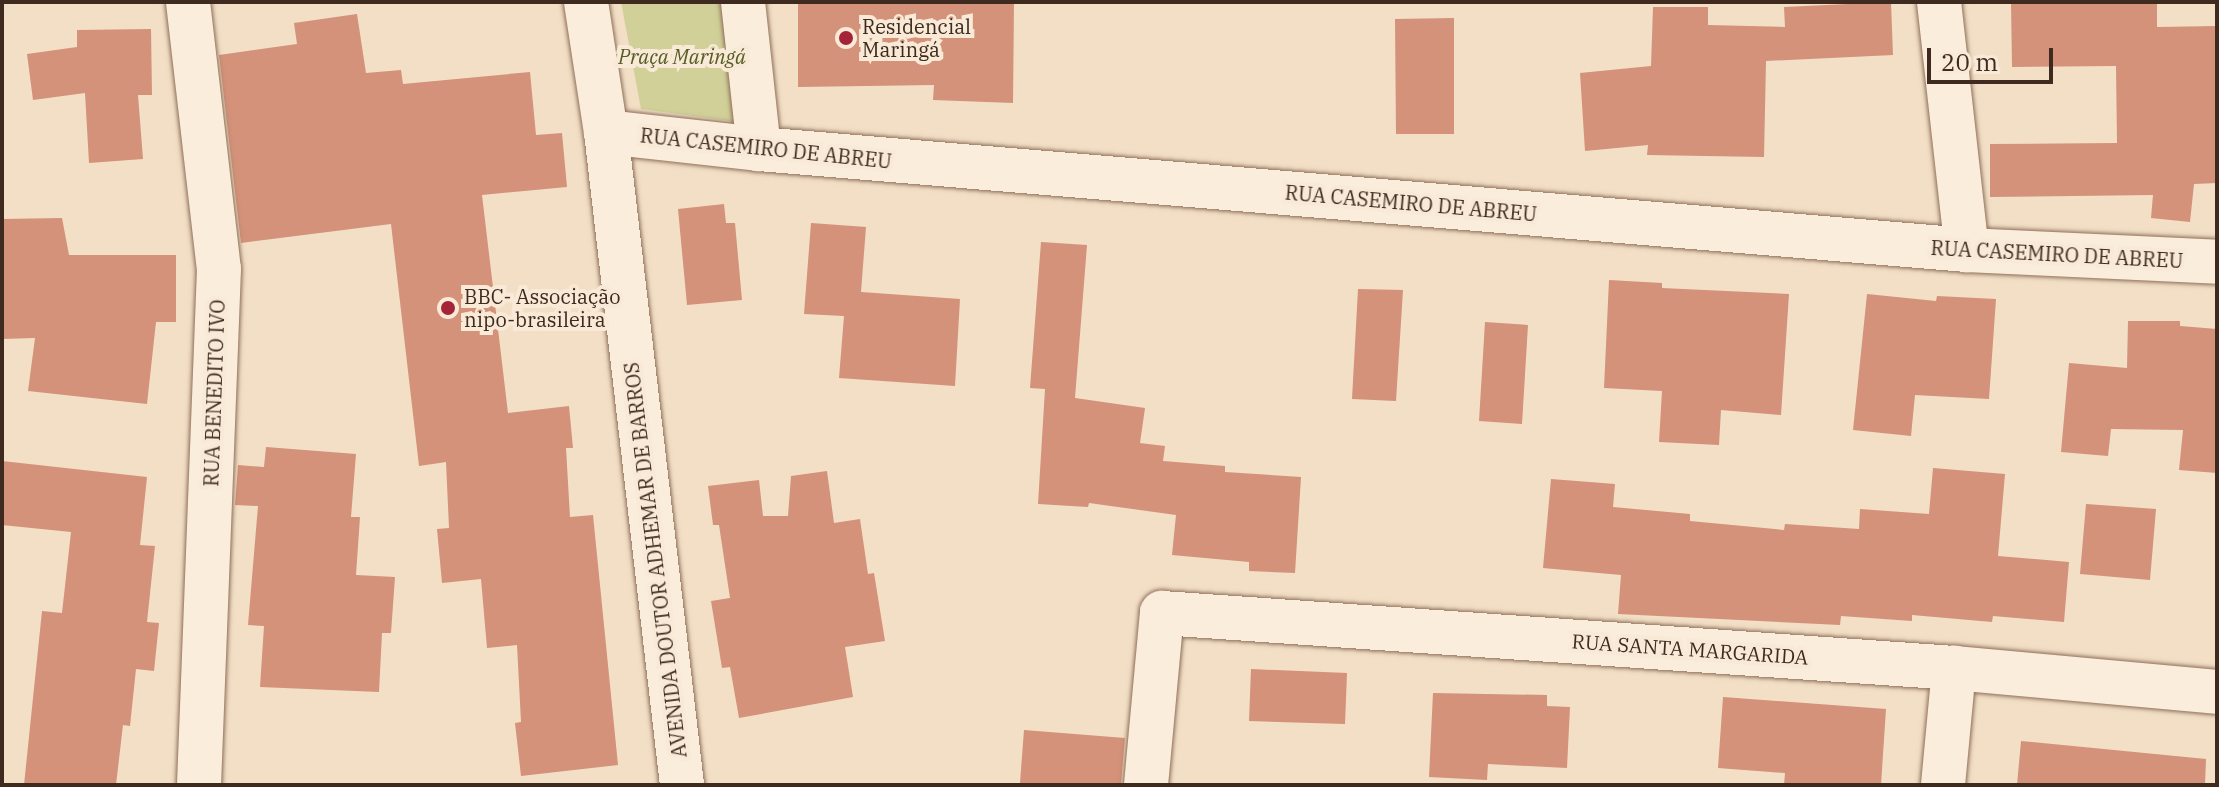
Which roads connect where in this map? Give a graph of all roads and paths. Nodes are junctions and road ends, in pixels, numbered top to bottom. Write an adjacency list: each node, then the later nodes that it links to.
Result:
1 (188, 2): 11 (street, RUA BENEDITO IVO)
2 (586, 2): 5 (street, AVENIDA DOUTOR ADHEMAR DE BARROS)
3 (743, 2): 6 (street)
4 (1939, 2): 7 (street)
5 (606, 132): 6 (street, RUA CASEMIRO DE ABREU); 12 (street, AVENIDA DOUTOR ADHEMAR DE BARROS)
6 (759, 149): 7 (street, RUA CASEMIRO DE ABREU)
7 (1967, 250): 8 (street, RUA CASEMIRO DE ABREU)
8 (2217, 262)
9 (1954, 668): 10 (street, RUA SANTA MARGARIDA); 13 (street, RUA SANTA MARGARIDA); 14 (street)
10 (2217, 692)
11 (199, 785)
12 (682, 785)
13 (1146, 785)
14 (1943, 785)

